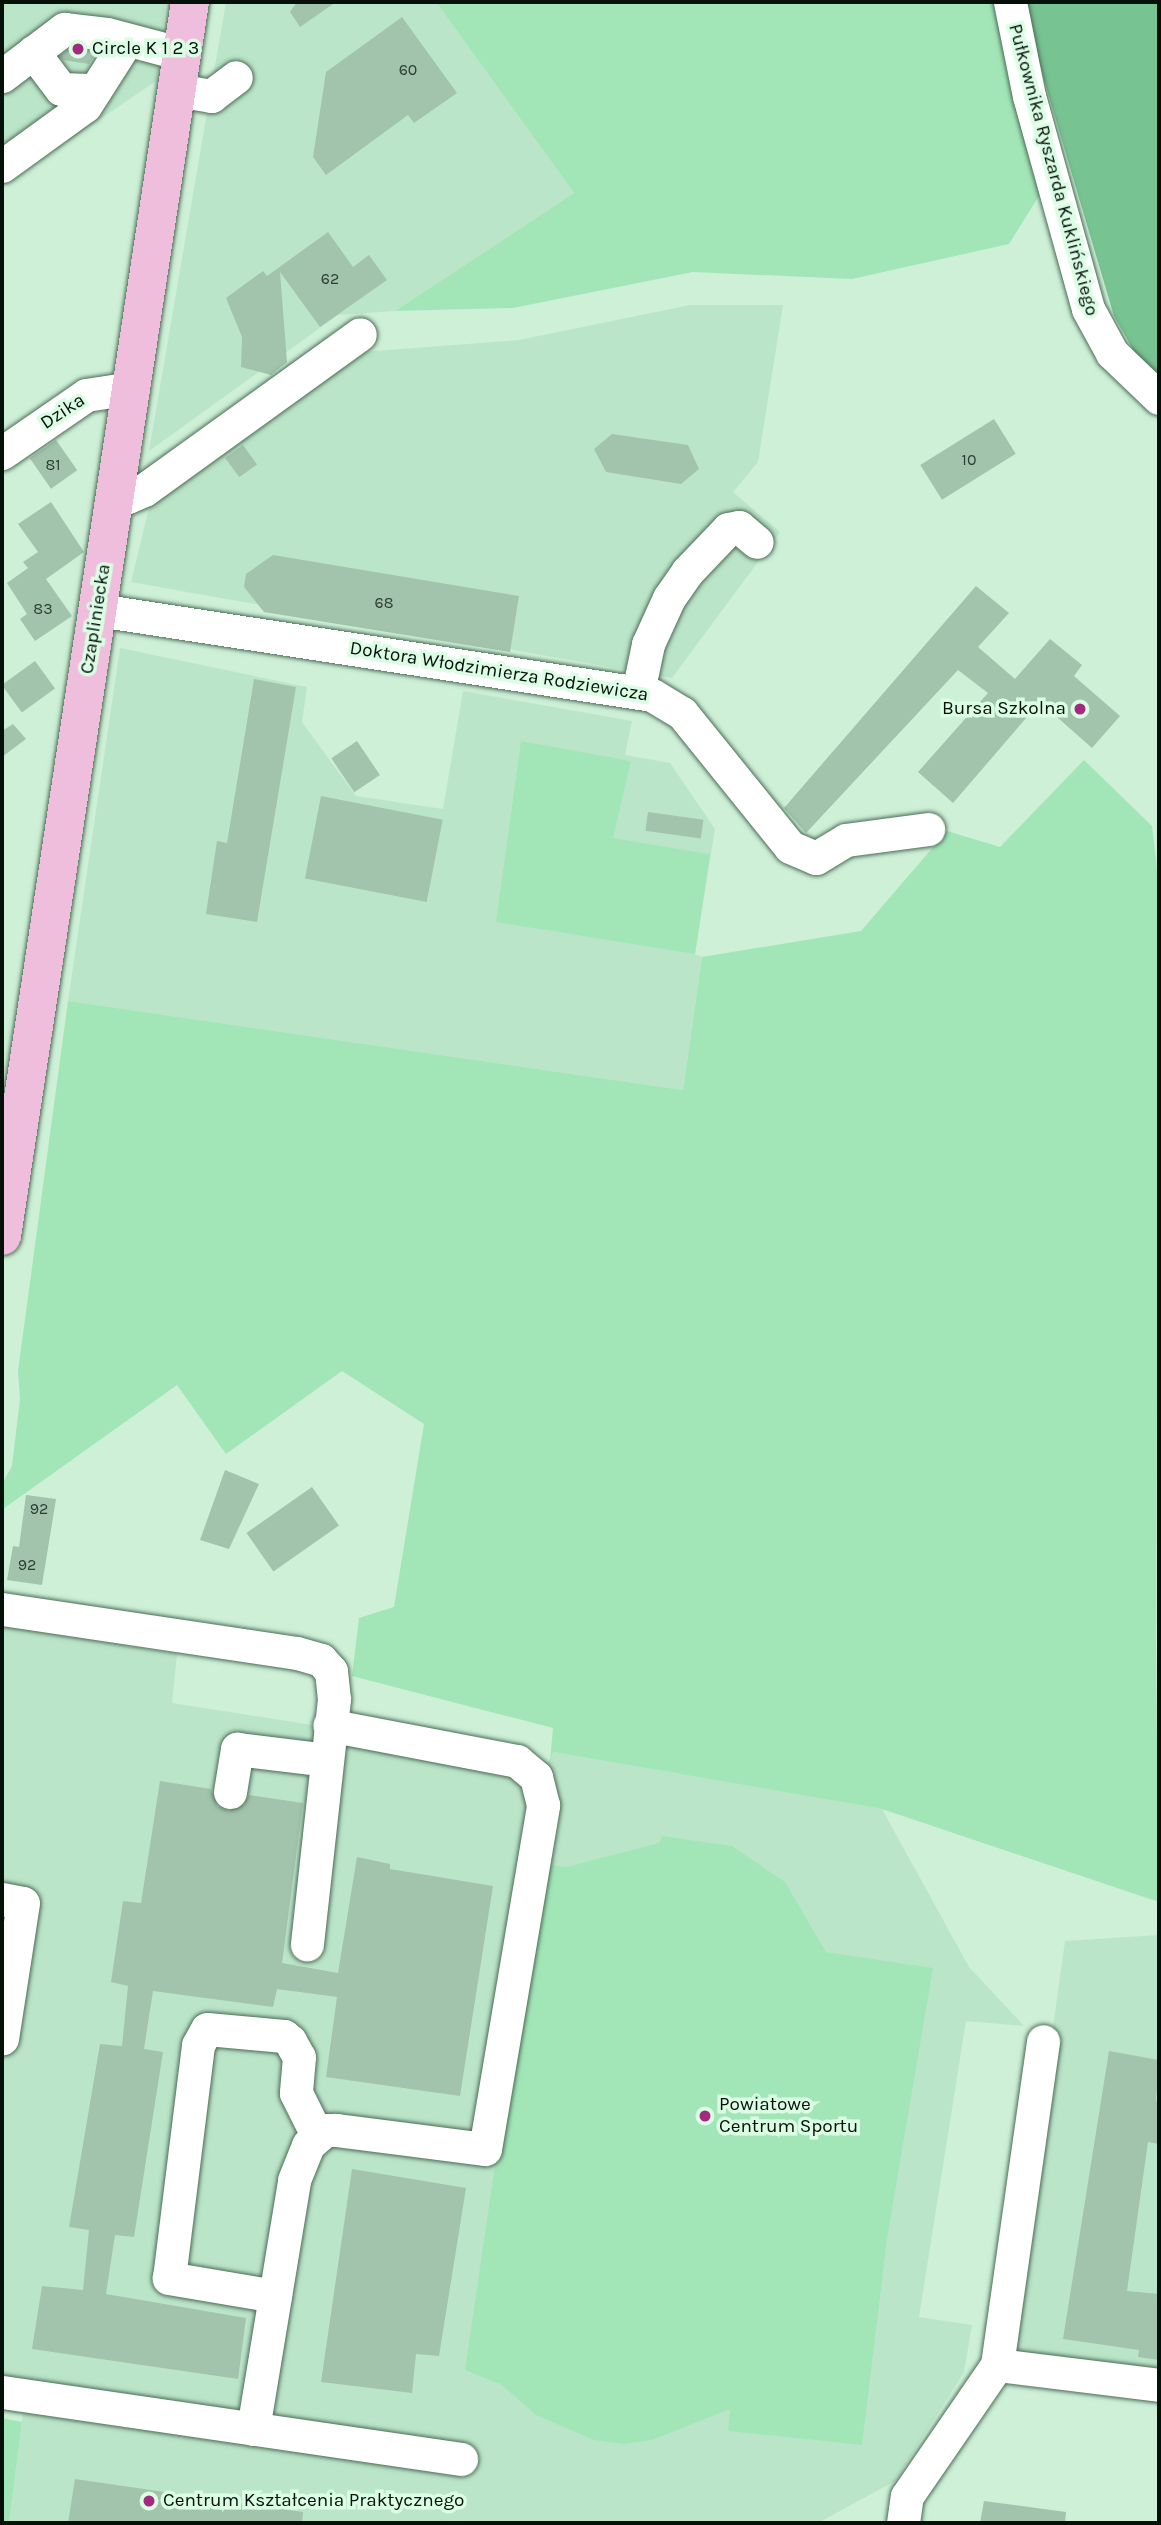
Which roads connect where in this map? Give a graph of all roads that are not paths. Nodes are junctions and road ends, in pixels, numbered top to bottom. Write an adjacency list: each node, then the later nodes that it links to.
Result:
1 (190, 2): 5 (main road, Czapliniecka)
2 (1010, 2): 12 (street, Pułkownika Ryszarda Kuklińskiego)
3 (126, 42): 4 (street); 5 (street); 8 (street)
4 (33, 52): 6 (street); 8 (street)
5 (179, 72): 7 (street); 11 (main road, Czapliniecka)
6 (2, 76)
7 (236, 77)
8 (95, 90): 9 (street)
9 (2, 166)
10 (360, 334): 14 (street)
11 (131, 388): 13 (street, Dzika); 14 (main road, Czapliniecka)
12 (1159, 398)
13 (2, 453)
14 (115, 496): 16 (main road, Czapliniecka)
15 (757, 542): 17 (street)
16 (98, 610): 17 (street, Doktora Włodzimierza Rodziewicza); 19 (main road, Czapliniecka)
17 (638, 692): 18 (street, Doktora Włodzimierza Rodziewicza)
18 (928, 829)
19 (2, 1236)
20 (2, 1609): 21 (street)
21 (329, 1725): 22 (street); 28 (street)
22 (326, 1760): 23 (street); 25 (street)
23 (230, 1792)
24 (13, 1901): 26 (street)
25 (307, 1945)
26 (2, 2038)
27 (1043, 2041): 30 (street)
28 (317, 2135): 29 (street); 29 (street)
29 (275, 2296): 33 (street)
30 (997, 2364): 31 (street); 35 (street)
31 (1159, 2385)
32 (2, 2392): 33 (street)
33 (253, 2430): 34 (street)
34 (461, 2459)
35 (902, 2523)

